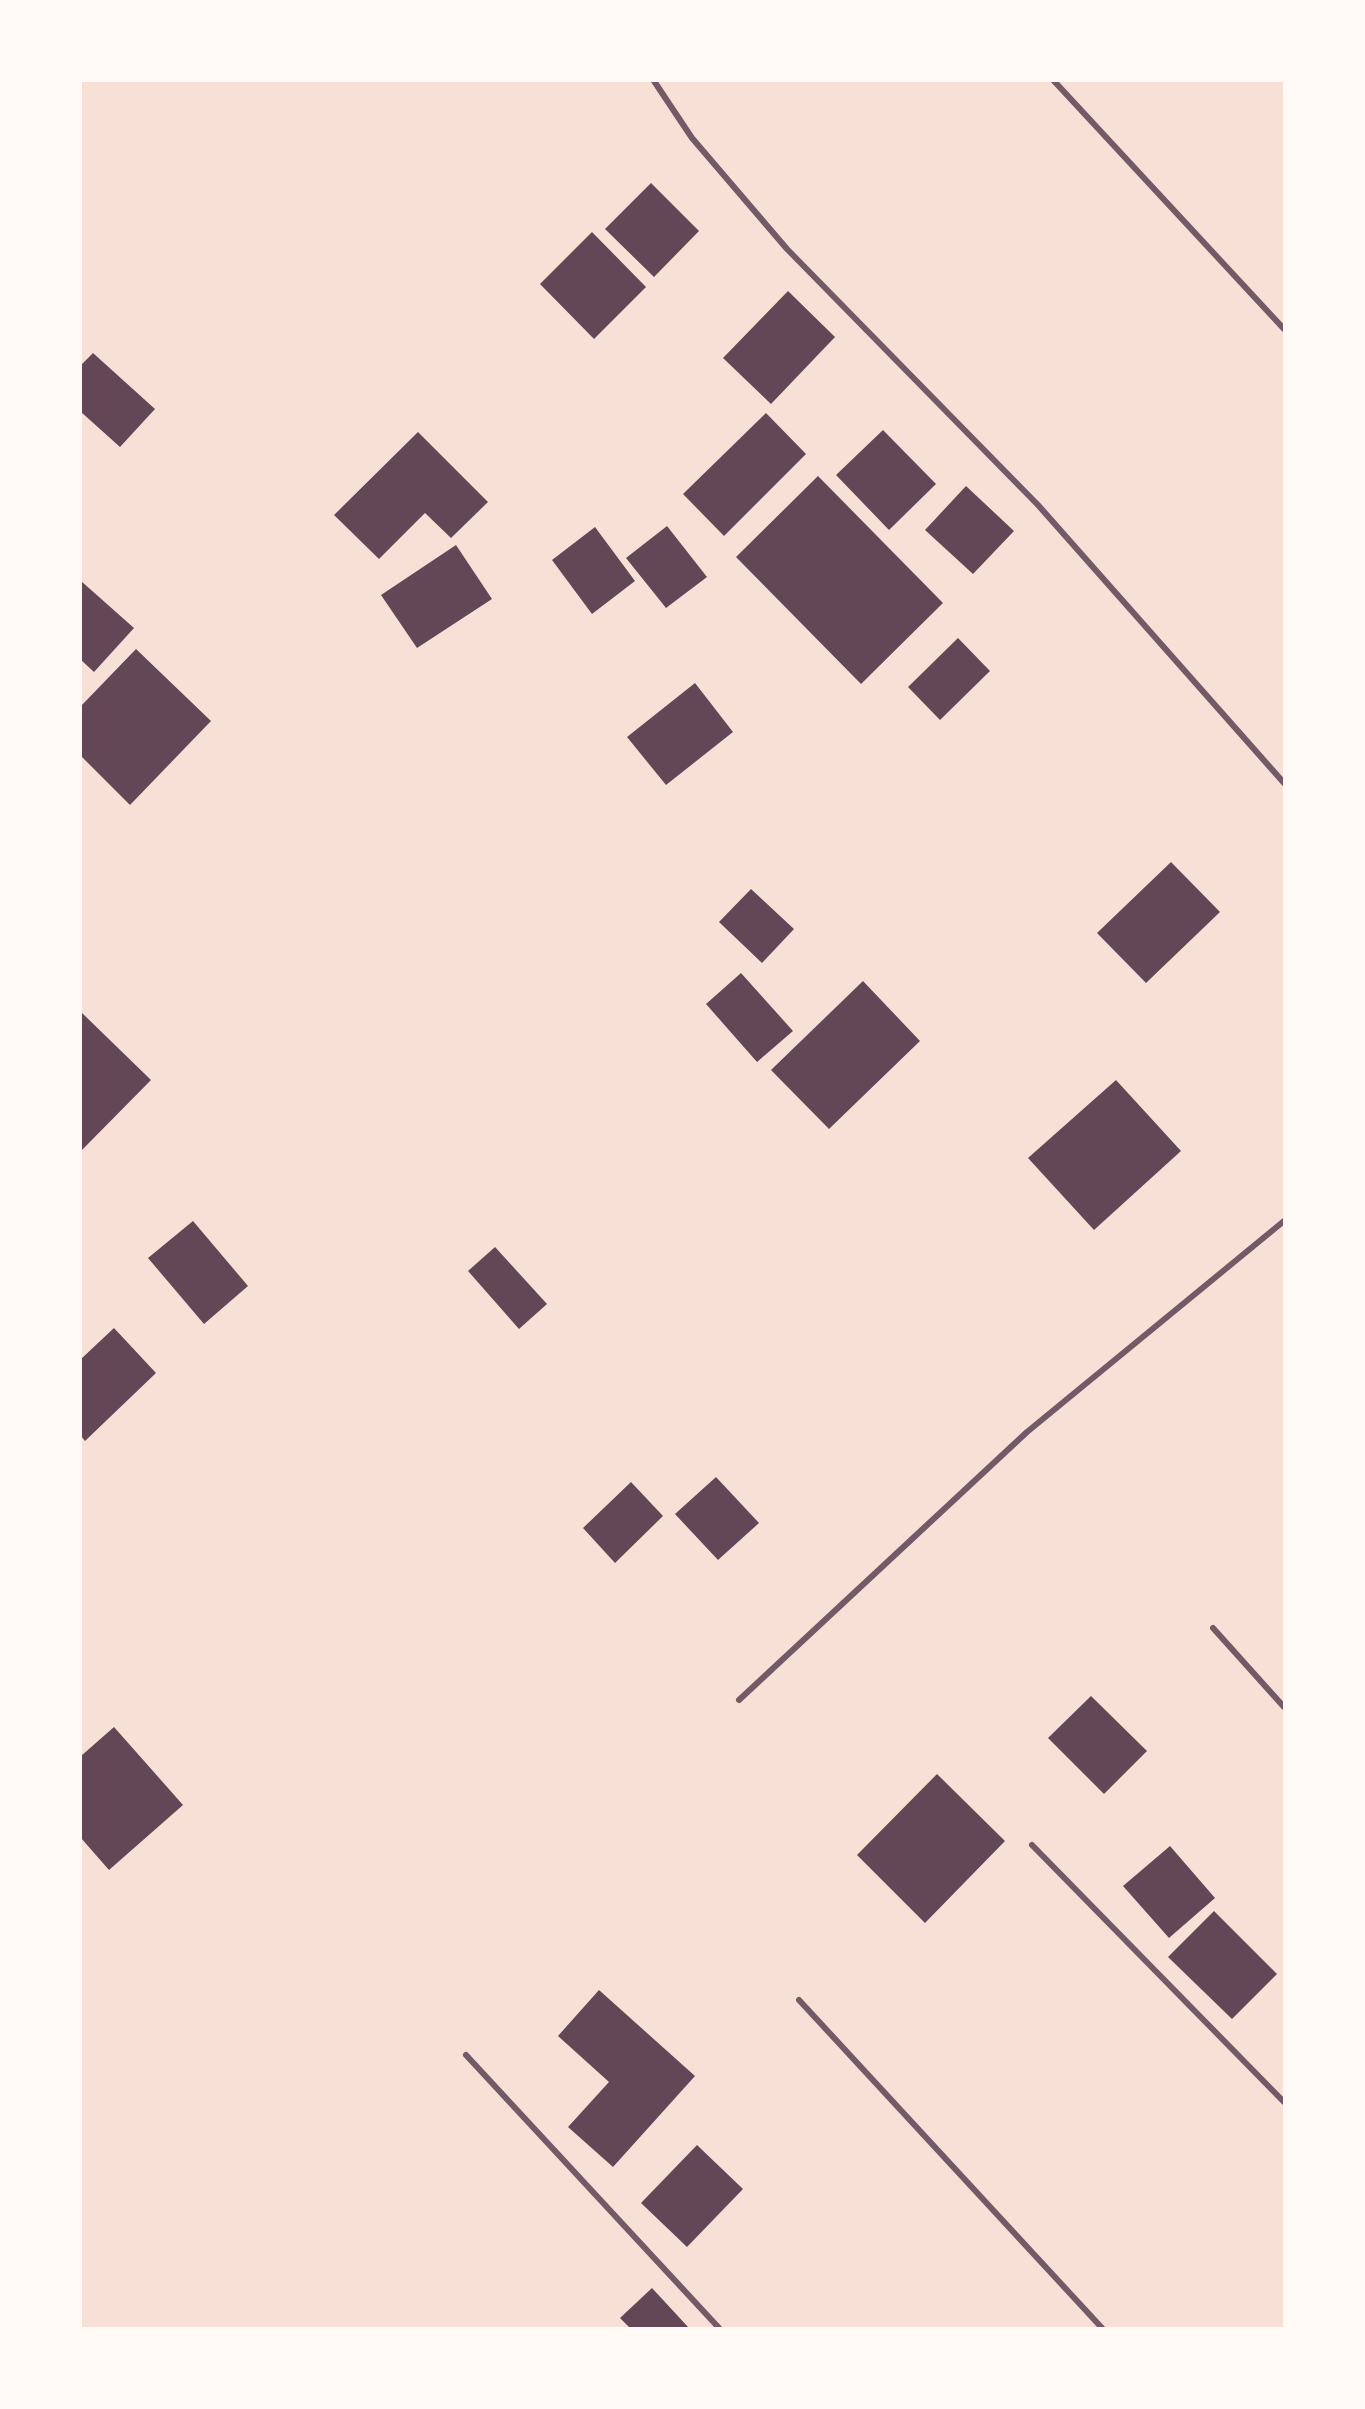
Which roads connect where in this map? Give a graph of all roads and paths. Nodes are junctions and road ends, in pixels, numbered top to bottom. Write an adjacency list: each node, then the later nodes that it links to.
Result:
1 (654, 81): 4 (street)
2 (1054, 81): 3 (street)
3 (1284, 329)
4 (1284, 783)
5 (1284, 1221): 7 (street)
6 (1213, 1628): 8 (street)
7 (739, 1700)
8 (1284, 1707)
9 (1032, 1845): 12 (street)
10 (799, 2000): 14 (street)
11 (466, 2055): 13 (street)
12 (1284, 2102)
13 (720, 2328)
14 (1102, 2328)

